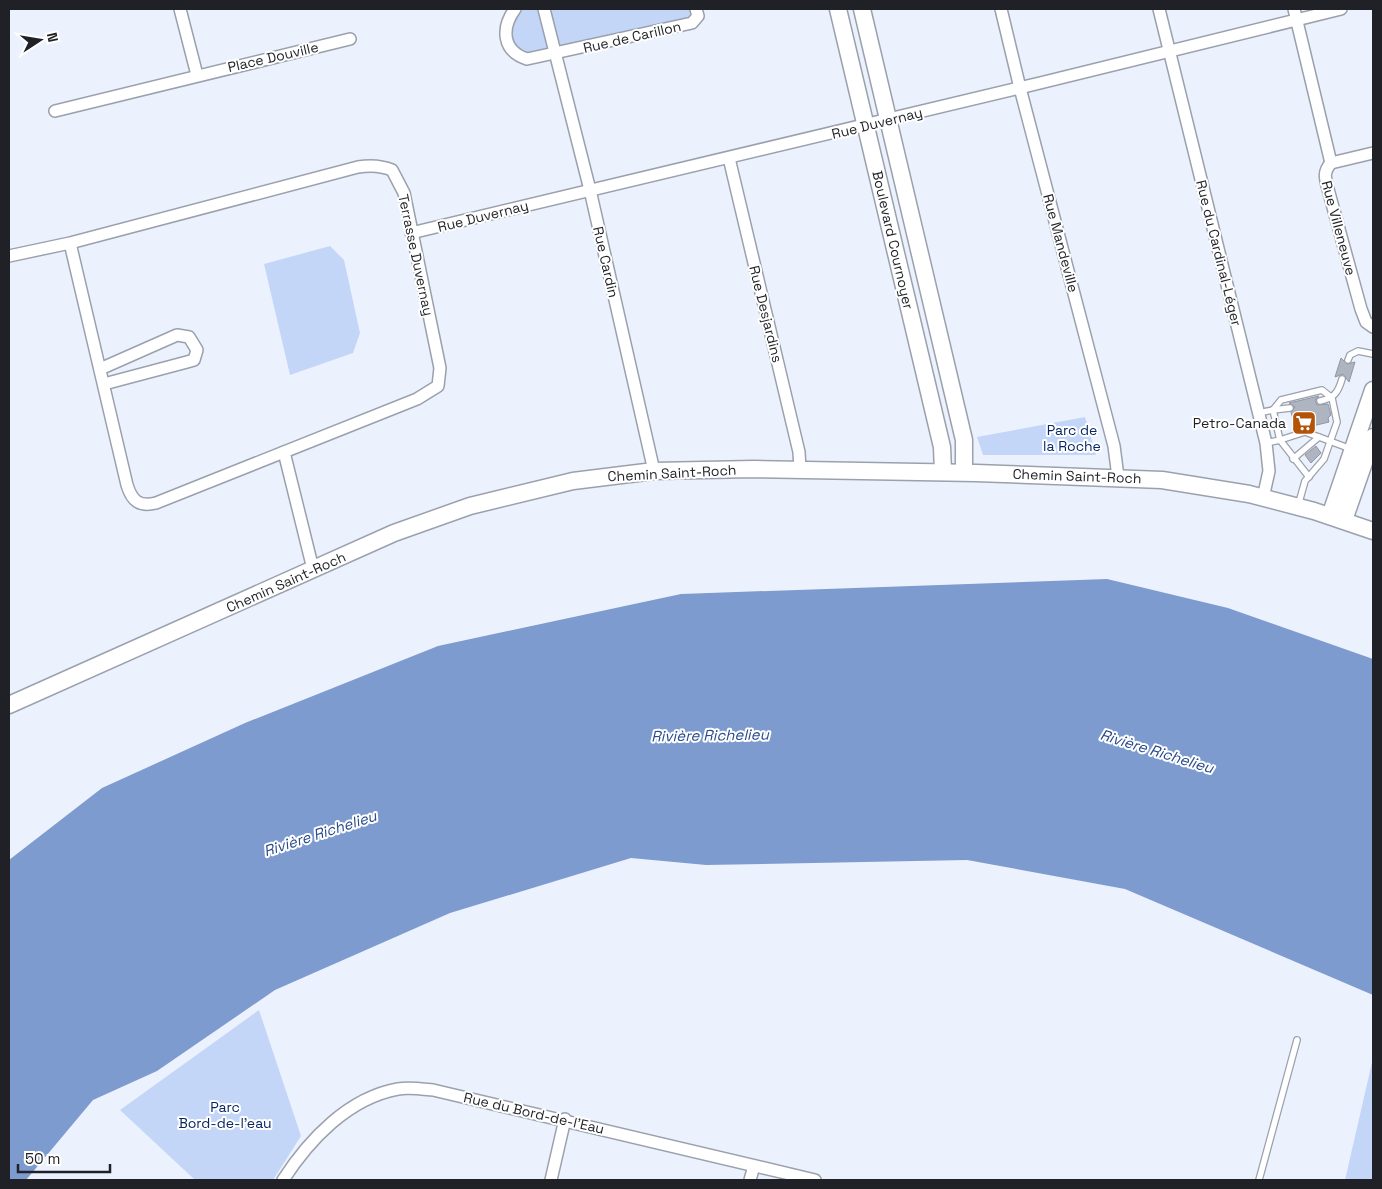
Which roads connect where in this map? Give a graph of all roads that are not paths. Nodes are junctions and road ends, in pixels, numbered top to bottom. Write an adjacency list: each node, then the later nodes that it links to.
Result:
1 (180, 9): 14 (street)
2 (514, 9): 13 (street)
3 (544, 9): 13 (street, Rue Cardin)
4 (696, 9): 13 (street, Rue de Carillon)
5 (838, 9): 18 (main road, Boulevard Cournoyer)
6 (862, 9): 17 (main road, Boulevard Cournoyer)
7 (1001, 9): 15 (street, Rue Mandeville)
8 (1158, 9): 12 (street, Rue du Cardinal-Léger)
9 (1341, 9): 10 (street, Rue Duvernay)
10 (1295, 14): 12 (street, Rue Duvernay); 21 (street, Rue Villeneuve)
11 (350, 39): 14 (street, Place Douville)
12 (1168, 51): 15 (street, Rue Duvernay); 37 (street, Rue du Cardinal-Léger)
13 (555, 54): 22 (street, Rue Cardin)
14 (197, 75): 16 (street, Place Douville)
15 (1020, 88): 17 (street, Rue Duvernay); 51 (street, Rue Mandeville)
16 (55, 111)
17 (890, 120): 18 (street, Rue Duvernay); 49 (main road, Boulevard Cournoyer)
18 (866, 125): 20 (street, Rue Duvernay); 48 (main road, Boulevard Cournoyer)
19 (1373, 153): 21 (street)
20 (729, 158): 22 (street, Rue Duvernay); 46 (street, Rue Desjardins)
21 (1331, 163): 26 (street, Rue Villeneuve)
22 (590, 190): 23 (street, Rue Duvernay); 47 (street, Rue Cardin)
23 (411, 233): 24 (street, Terrasse Duvernay); 44 (street, Terrasse Duvernay)
24 (70, 243): 25 (street, Terrasse Duvernay); 29 (street, Terrasse Duvernay)
25 (9, 256)
26 (1373, 328)
27 (1373, 354): 28 (lane)
28 (1348, 360)
29 (100, 369): 31 (street, Terrasse Duvernay); 31 (street)
30 (1342, 379): 33 (lane)
31 (104, 384): 44 (street, Terrasse Duvernay)
32 (1373, 390): 43 (main road)
33 (1332, 398): 34 (lane); 36 (lane); 41 (lane)
34 (1320, 401)
35 (1290, 408): 36 (lane)
36 (1273, 410): 37 (lane); 40 (lane)
37 (1258, 413): 42 (street, Rue du Cardinal-Léger)
38 (1319, 437): 40 (lane); 41 (lane); 45 (lane)
39 (1373, 437): 54 (main road)
40 (1280, 440): 42 (lane); 45 (lane)
41 (1330, 442): 43 (lane); 50 (lane)
42 (1266, 443): 52 (street, Rue du Cardinal-Léger)
43 (1353, 449): 54 (main road)
44 (284, 452): 56 (street)
45 (1293, 459): 50 (lane)
46 (800, 470): 47 (main road, Chemin Saint-Roch); 48 (main road, Chemin Saint-Roch)
47 (654, 471): 56 (main road, Chemin Saint-Roch)
48 (943, 472): 49 (main road, Chemin Saint-Roch)
49 (964, 472): 51 (main road, Chemin Saint-Roch)
50 (1309, 477): 53 (lane)
51 (1118, 478): 52 (main road, Chemin Saint-Roch)
52 (1263, 498): 53 (main road, Chemin Saint-Roch)
53 (1298, 507): 54 (main road, Chemin Saint-Roch)
54 (1337, 518): 55 (main road, Chemin Saint-Roch)
55 (1373, 531)
56 (313, 569): 57 (main road, Chemin Saint-Roch)
57 (9, 703)
58 (1298, 1040): 65 (lane)
59 (565, 1119): 60 (street, Rue du Bord-de-l'Eau); 61 (street, Rue du Bord-de-l'Eau); 62 (street)
60 (754, 1166): 63 (street); 64 (street, Rue du Bord-de-l'Eau)
61 (283, 1180)
62 (551, 1180)
63 (750, 1180)
64 (815, 1180)
65 (1259, 1180)

